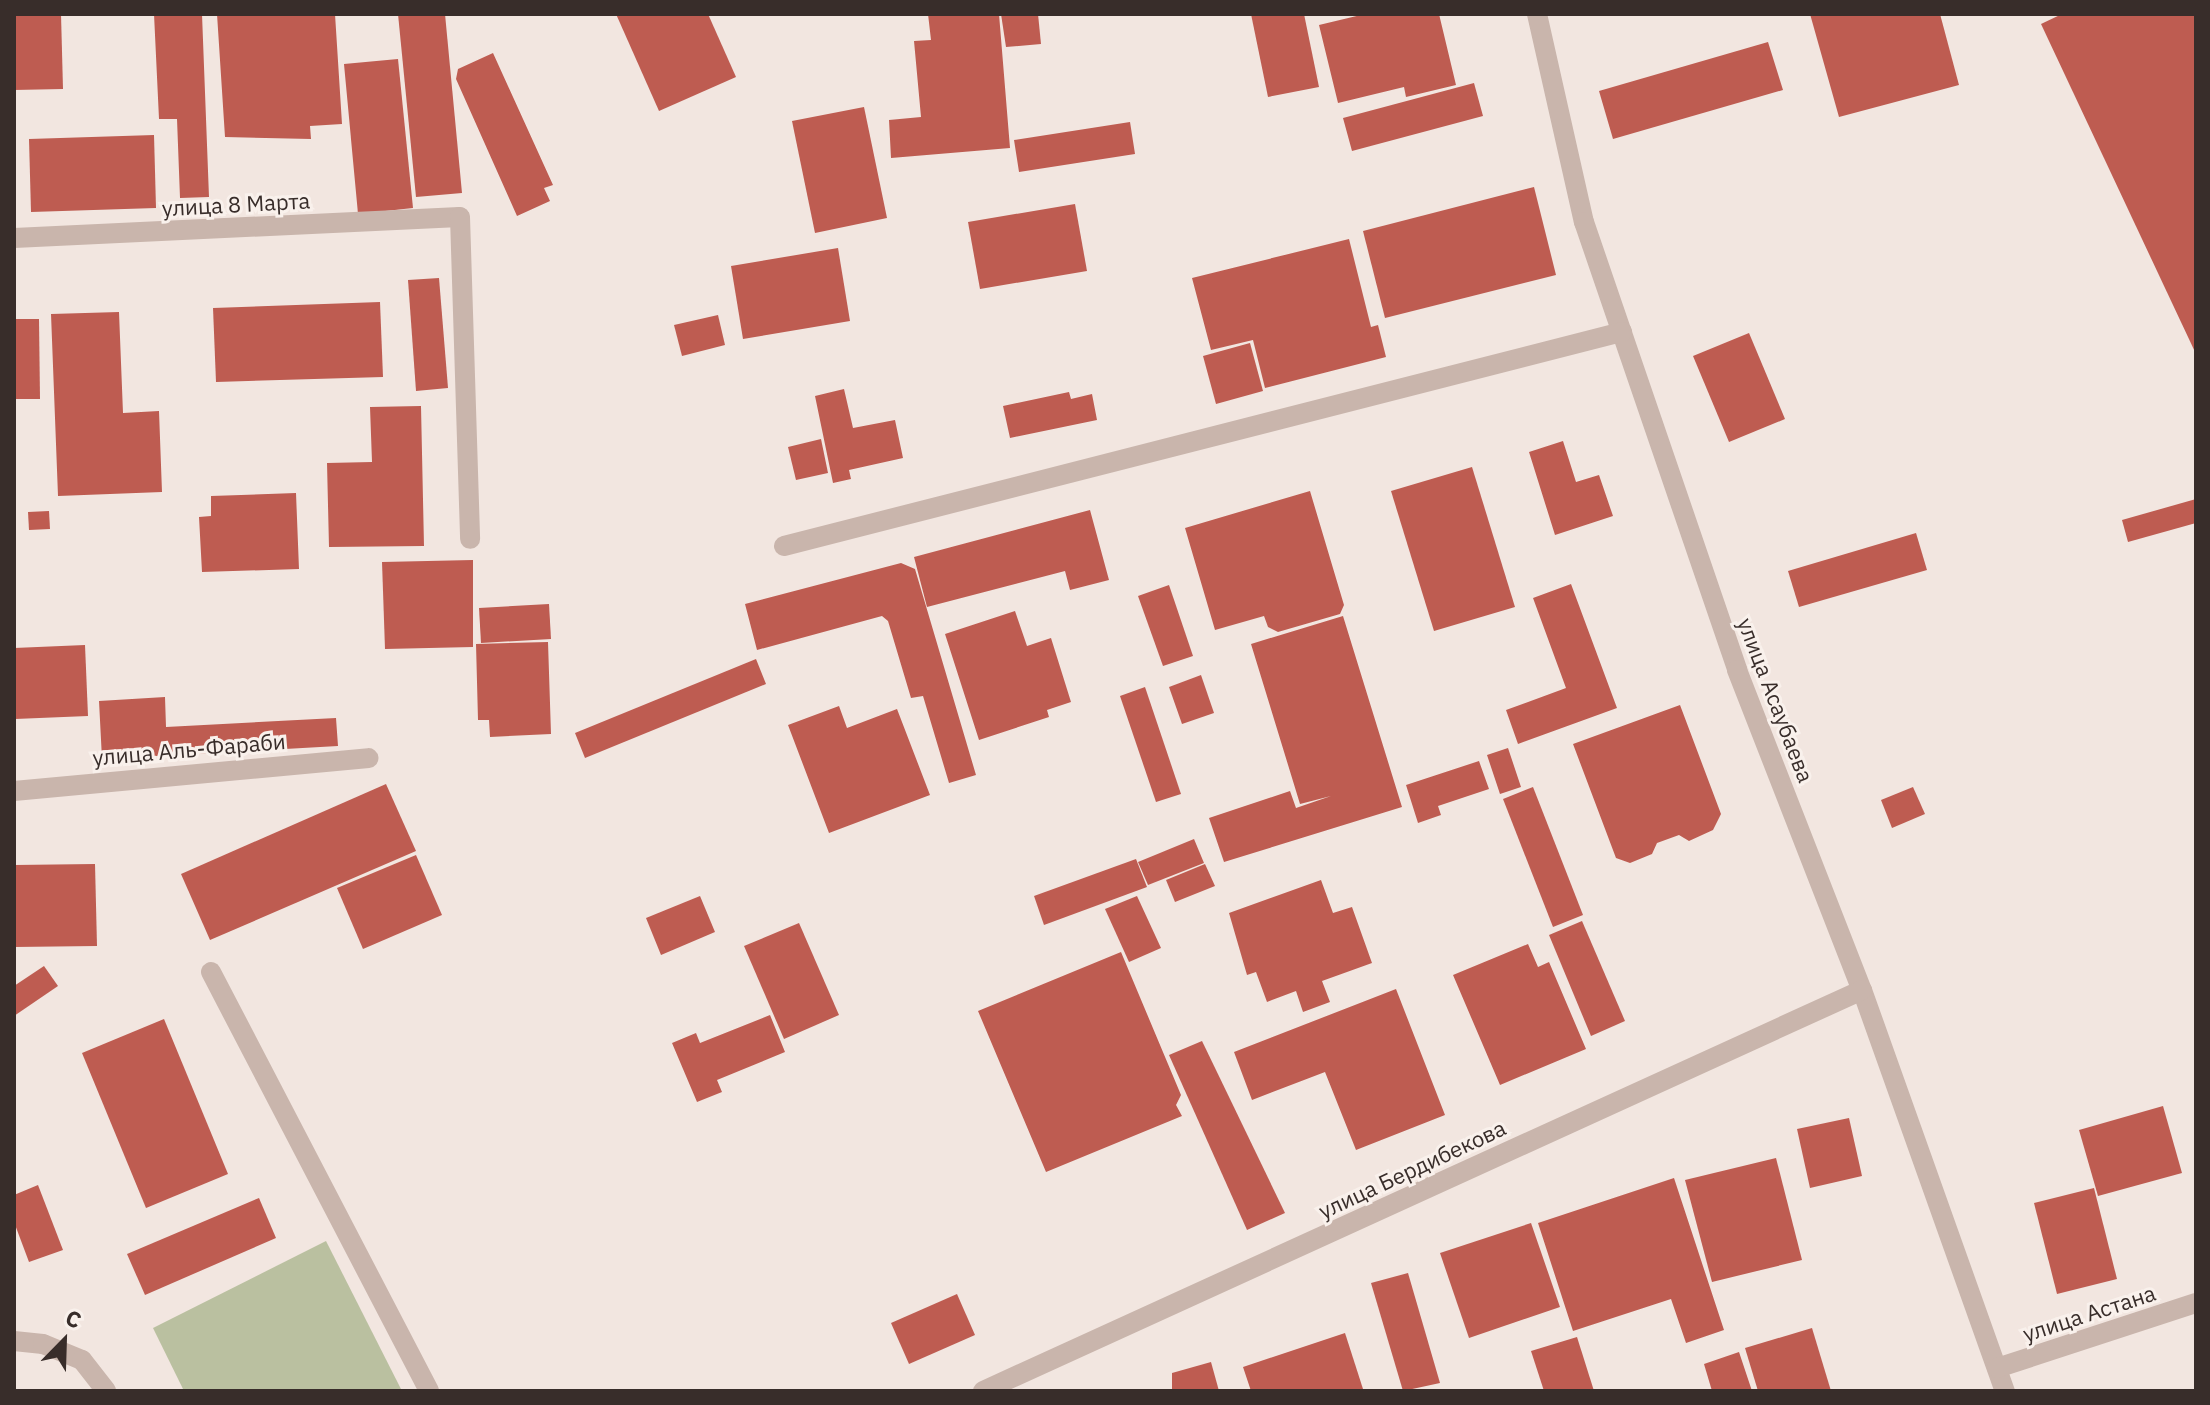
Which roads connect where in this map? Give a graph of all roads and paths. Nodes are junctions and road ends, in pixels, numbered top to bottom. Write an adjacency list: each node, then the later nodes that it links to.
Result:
1 (1537, 14): 3 (street, улица Асаубаева)
2 (14, 238): 4 (street, улица 8 Марта)
3 (1622, 332): 5 (street); 9 (street, улица Асаубаева)
4 (470, 539)
5 (784, 546)
6 (368, 758): 7 (street, улица Аль-Фараби)
7 (14, 791)
8 (211, 972): 14 (street)
9 (1862, 990): 12 (street, улица Асаубаева); 15 (street, улица Бердибекова)
10 (2196, 1303): 12 (street, улица Астана)
11 (14, 1341): 13 (street)
12 (1997, 1368): 16 (street, улица Асаубаева)
13 (106, 1391)
14 (429, 1391)
15 (983, 1391)
16 (2005, 1391)

